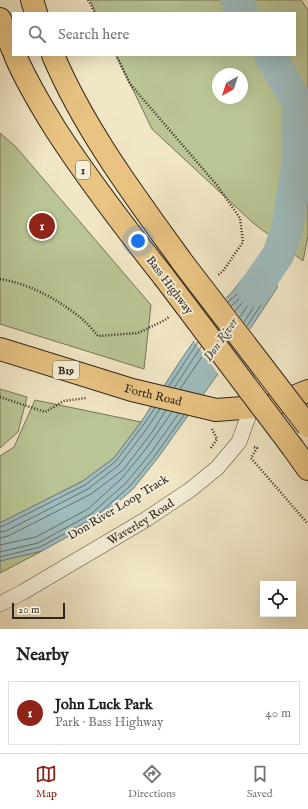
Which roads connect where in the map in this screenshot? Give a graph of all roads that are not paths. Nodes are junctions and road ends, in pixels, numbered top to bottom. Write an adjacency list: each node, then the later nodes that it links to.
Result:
1 (32, 0): 2 (main road)
2 (36, 12)
3 (0, 19): 4 (main road)
4 (12, 48)
5 (15, 56): 11 (main road, Bass Highway / 1, bridge)
6 (53, 56): 10 (main road, Bass Highway, bridge)
7 (0, 349): 9 (main road, Forth Road / B19)
8 (308, 391): 9 (main road, Forth Road / B19)
9 (246, 408): 12 (street, Waverley Road)
10 (308, 426)
11 (308, 468)
12 (0, 604)

